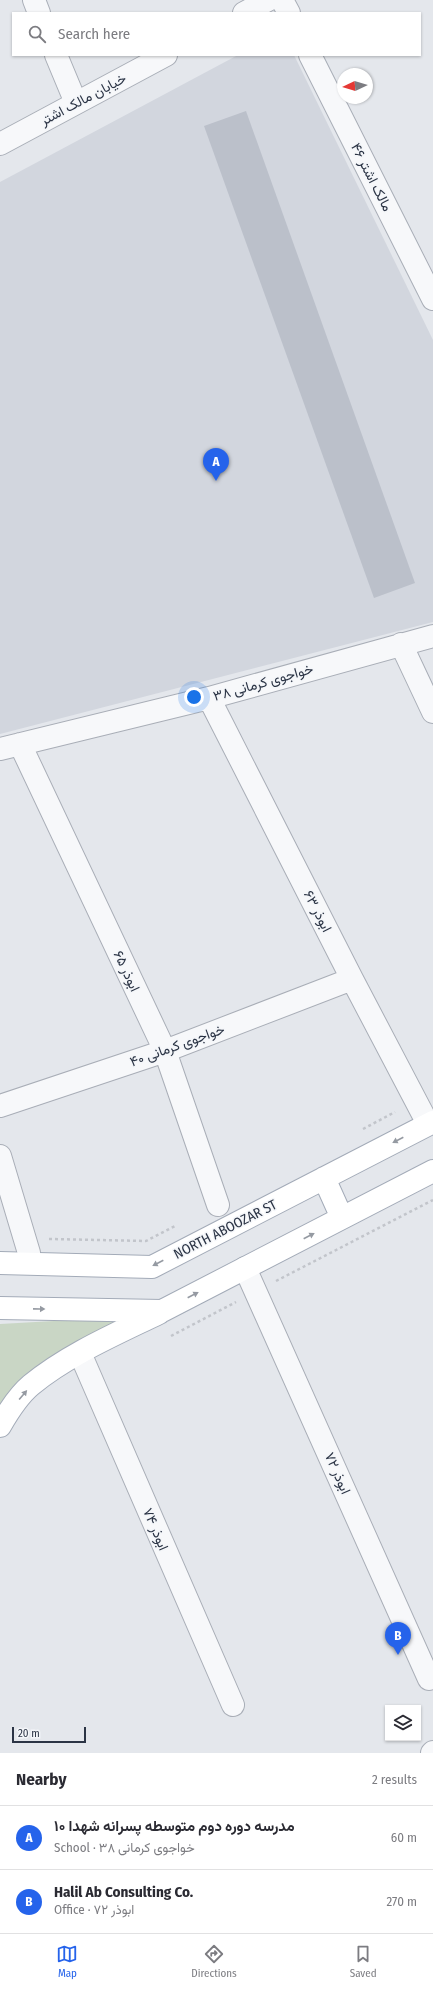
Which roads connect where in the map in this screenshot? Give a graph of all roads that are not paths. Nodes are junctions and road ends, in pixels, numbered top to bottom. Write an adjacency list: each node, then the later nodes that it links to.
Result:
1 (34, 0): 4 (street)
2 (268, 0): 5 (street)
3 (282, 0): 6 (street)
4 (39, 12)
5 (246, 12)
6 (288, 12)
7 (56, 56): 10 (street)
8 (164, 56): 10 (street, خیابان مالک اشتر)
9 (311, 56): 12 (street, مالک اشتر ۴۶)
10 (76, 103): 11 (street, خیابان مالک اشتر)
11 (0, 144)
12 (433, 299)
13 (433, 636): 14 (street, خواجوی کرمانی ۳۸)
14 (401, 644): 15 (street, خواجوی کرمانی ۳۸); 16 (street)
15 (209, 698): 17 (street, خواجوی کرمانی ۳۸); 18 (street, ابوذر ۶۳)
16 (433, 712)
17 (10, 747): 19 (street, ابوذر ۶۵)
18 (352, 980): 19 (street, خواجوی کرمانی ۴۰); 21 (street, ابوذر ۶۳)
19 (165, 1050): 20 (street, خواجوی کرمانی ۴۰); 25 (street, ابوذر ۶۵)
20 (0, 1106)
21 (431, 1123): 24 (main road, NORTH ABOOZAR ST, one-way to 24)
22 (0, 1156): 27 (street)
23 (433, 1171): 26 (main road)
24 (324, 1178): 26 (main road); 27 (main road, NORTH ABOOZAR ST, one-way to 27)
25 (218, 1205)
26 (342, 1218): 28 (main road, one-way to 26)
27 (11, 1259)
28 (245, 1268): 30 (main road, one-way to 28); 33 (street, ابوذر ۷۲)
29 (0, 1308): 30 (main road, one-way to 30)
30 (162, 1311): 31 (main road)
31 (80, 1353): 32 (main road, one-way to 31); 34 (street, ابوذر ۷۴)
32 (0, 1426)
33 (429, 1679)
34 (233, 1705)

